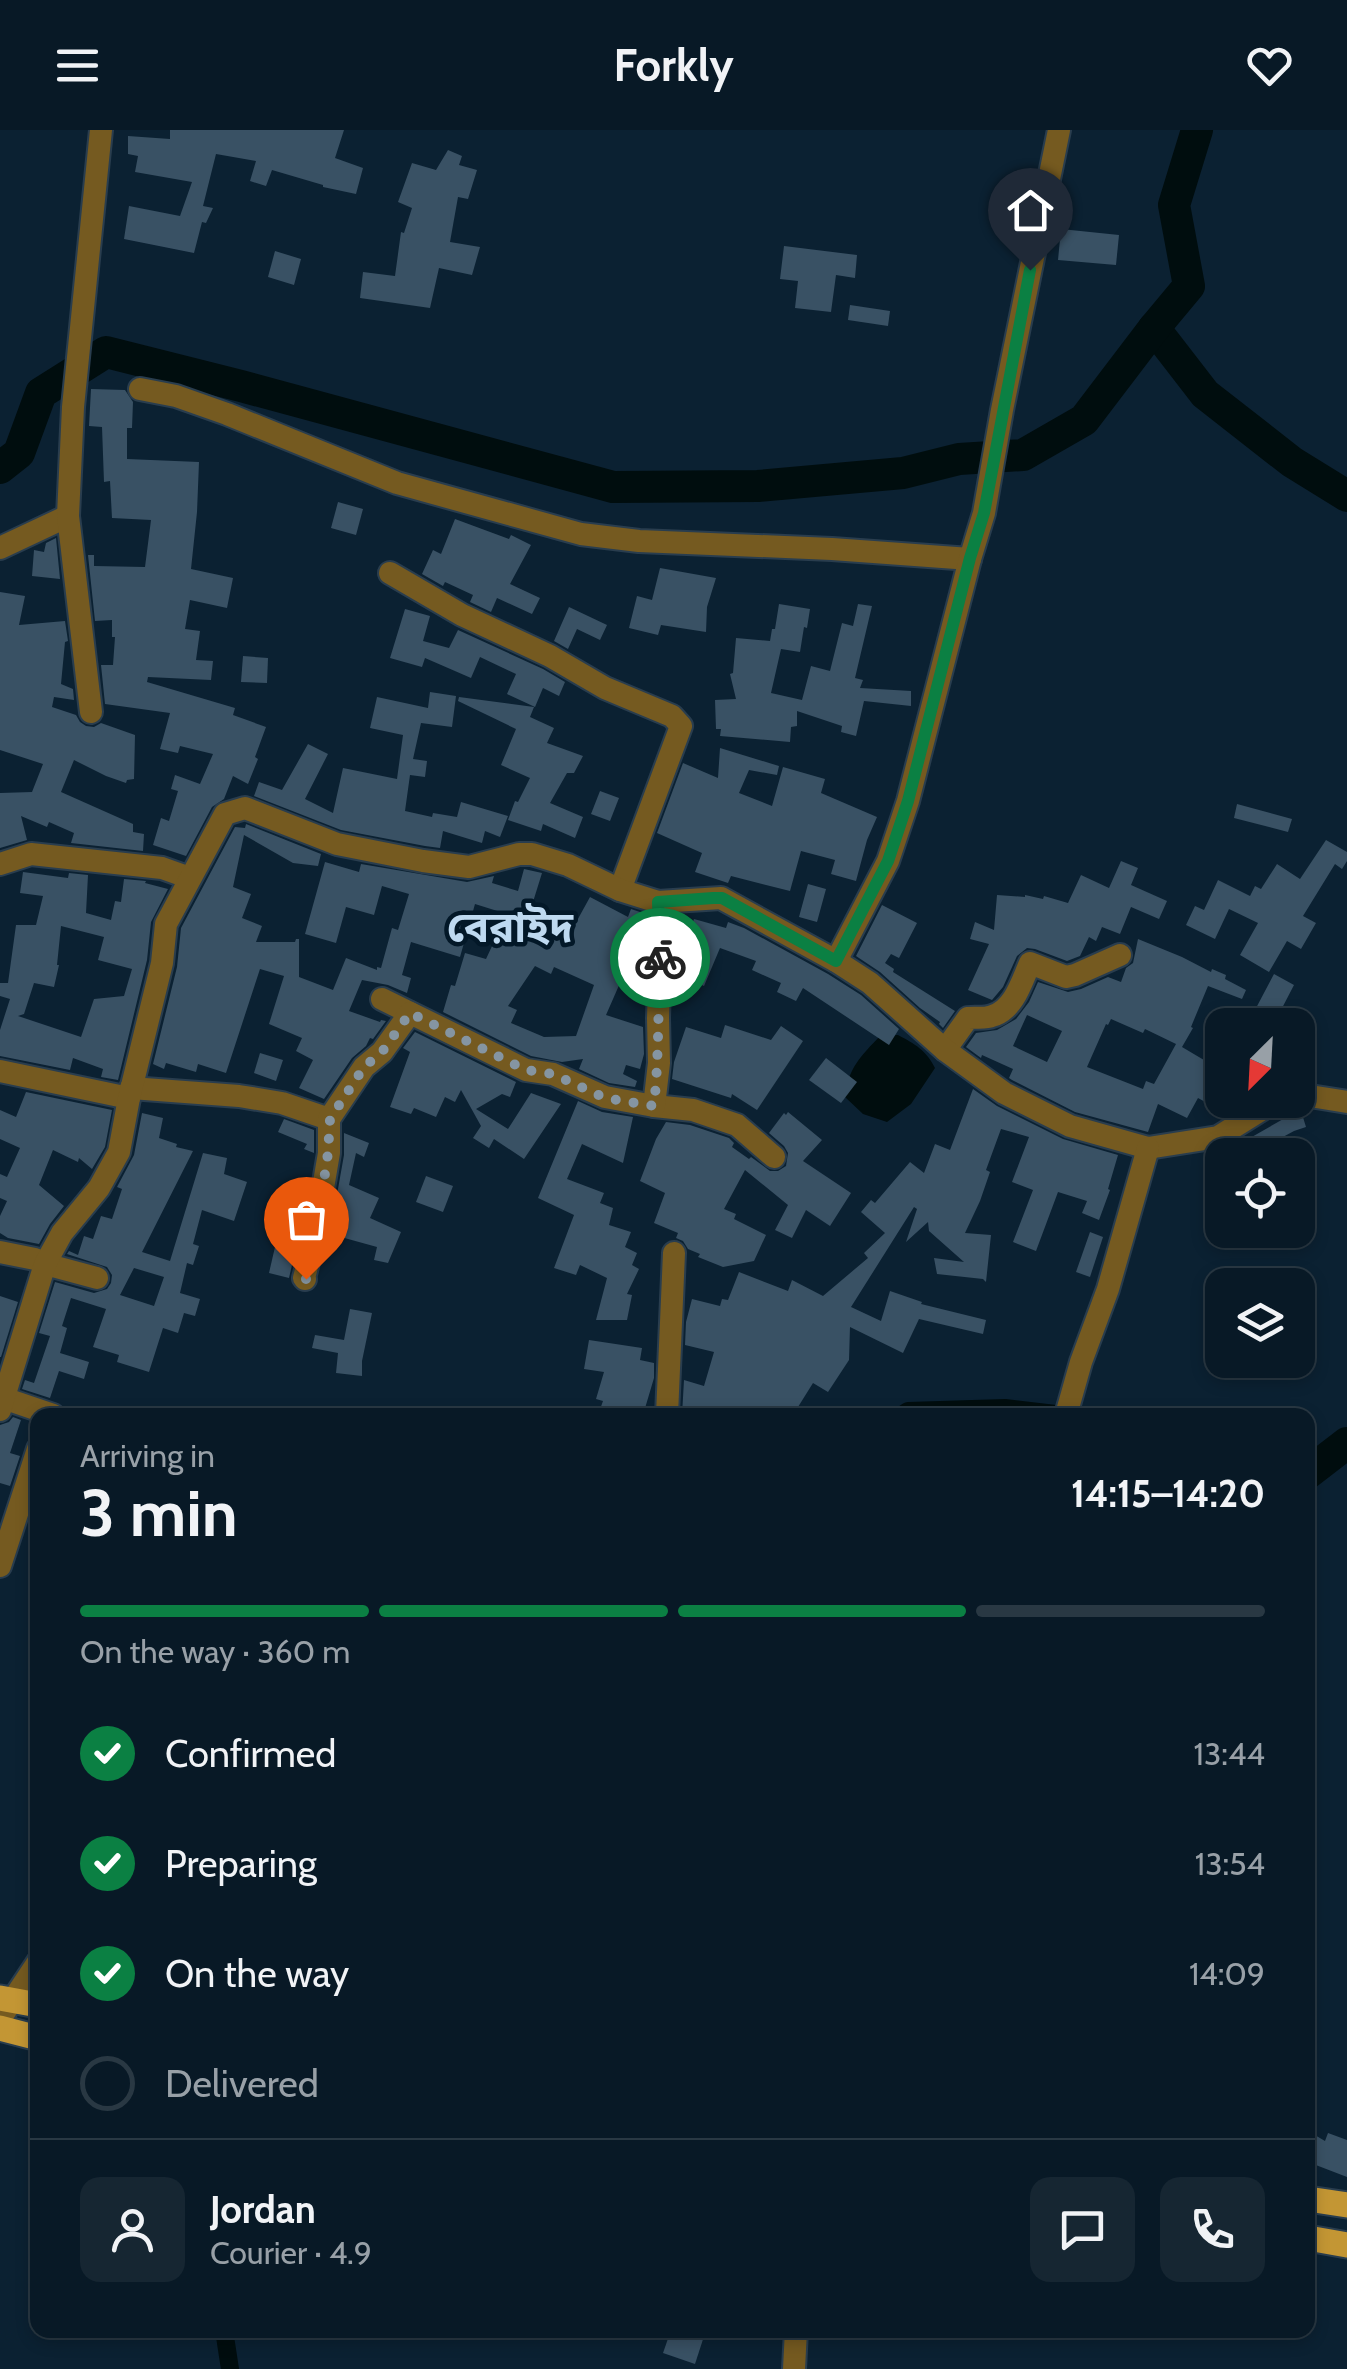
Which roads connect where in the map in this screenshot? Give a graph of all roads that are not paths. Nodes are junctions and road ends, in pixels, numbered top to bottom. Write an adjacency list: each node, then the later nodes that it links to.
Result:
1 (101, 130): 4 (street)
2 (1059, 130): 6 (street)
3 (140, 389): 6 (street)
4 (68, 516): 5 (street); 8 (street)
5 (0, 548)
6 (970, 558): 14 (street)
7 (390, 573): 11 (street)
8 (92, 712)
9 (0, 864): 10 (street)
10 (190, 878): 11 (street); 19 (street)
11 (620, 890): 12 (street)
12 (658, 902): 14 (street); 22 (street)
13 (1120, 954): 17 (street)
14 (836, 961): 17 (street)
15 (382, 1000): 16 (street)
16 (410, 1013): 22 (street); 24 (street)
17 (945, 1050): 25 (street)
18 (0, 1072): 19 (street)
19 (130, 1093): 24 (street); 29 (street)
20 (1315, 1100): 21 (street)
21 (1347, 1102)
22 (654, 1106): 26 (street)
23 (1248, 1118): 25 (street)
24 (330, 1119): 31 (street)
25 (1148, 1148): 34 (street)
26 (774, 1157)
27 (0, 1252): 29 (street)
28 (674, 1253): 33 (street)
29 (46, 1264): 30 (street); 32 (street)
30 (97, 1278)
31 (306, 1279)
32 (1, 1402): 35 (street)
33 (667, 1408)
34 (1068, 1408)
35 (30, 1410)
36 (30, 1473): 37 (street)
37 (0, 1566)
38 (30, 1976): 39 (street)
39 (13, 2006)
40 (0, 2028): 41 (main road)
41 (30, 2036)
42 (1315, 2199): 43 (main road)
43 (1347, 2206)
44 (1315, 2239): 45 (main road)
45 (1347, 2245)
46 (796, 2338): 47 (street)
47 (794, 2369)

